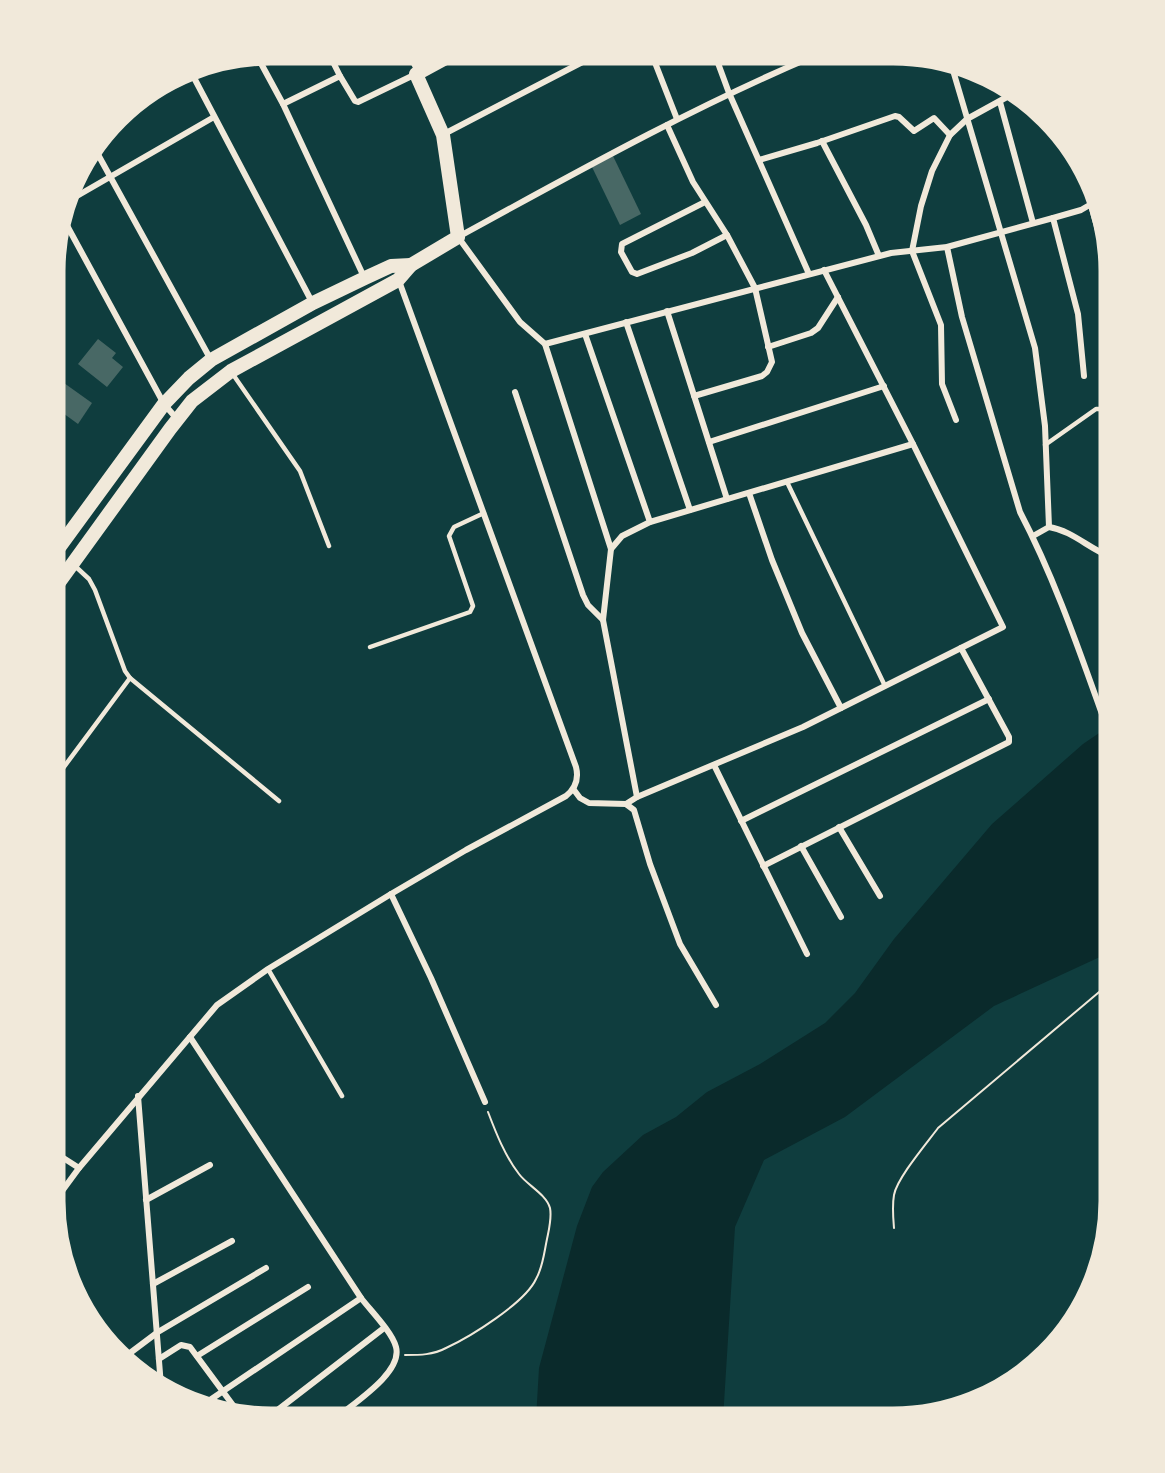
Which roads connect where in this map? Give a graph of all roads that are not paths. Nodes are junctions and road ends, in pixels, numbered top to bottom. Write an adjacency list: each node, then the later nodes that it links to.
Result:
1 (334, 64): 11 (street)
2 (413, 64): 9 (street)
3 (434, 64): 9 (main road)
4 (579, 64): 21 (street)
5 (656, 64): 18 (street)
6 (718, 64): 13 (street)
7 (796, 64): 13 (street)
8 (261, 65): 16 (street)
9 (417, 73): 11 (street); 21 (main road)
10 (954, 74): 19 (street)
11 (340, 76): 16 (street)
12 (195, 79): 17 (street)
13 (729, 93): 18 (street); 25 (street)
14 (1006, 98): 15 (street)
15 (1000, 102): 19 (street); 31 (street)
16 (283, 104): 43 (street)
17 (214, 117): 26 (street); 47 (street)
18 (678, 119): 20 (street)
19 (967, 119): 22 (street); 33 (street)
20 (667, 125): 28 (street); 35 (street)
21 (443, 135): 35 (main road)
22 (950, 135): 23 (street); 37 (street)
23 (822, 141): 25 (street); 38 (street)
24 (99, 157): 26 (street)
25 (759, 160): 42 (street)
26 (111, 177): 27 (street); 53 (street)
27 (79, 195)
28 (705, 202): 34 (street); 34 (street)
29 (1089, 205): 30 (street)
30 (1053, 218): 31 (street); 55 (street)
31 (1033, 223): 33 (street)
32 (69, 230): 59 (street)
33 (1001, 232): 36 (street); 65 (street)
34 (727, 235): 45 (street)
35 (458, 237): 39 (main road); 51 (street)
36 (947, 247): 37 (street); 74 (street)
37 (912, 251): 38 (street); 62 (street)
38 (879, 256): 41 (street)
39 (411, 265): 40 (main road); 44 (main road)
40 (391, 266): 43 (main road); 44 (street)
41 (824, 270): 42 (street); 46 (street)
42 (809, 274): 45 (street)
43 (364, 278): 47 (main road)
44 (398, 280): 54 (main road); 70 (street)
45 (754, 288): 48 (street); 52 (street)
46 (838, 297): 52 (street); 56 (street)
47 (313, 303): 53 (main road)
48 (667, 311): 49 (street); 58 (street)
49 (626, 322): 50 (street); 69 (street)
50 (585, 334): 51 (street); 71 (street)
51 (545, 344): 76 (street)
52 (768, 347): 58 (street)
53 (210, 360): 59 (main road)
54 (231, 371): 61 (main road); 75 (lane)
55 (1084, 376)
56 (884, 386): 63 (street); 64 (street)
57 (515, 392): 80 (street)
58 (694, 396): 63 (street)
59 (164, 404): 61 (street); 73 (main road)
60 (1100, 410): 65 (lane)
61 (177, 419): 78 (main road)
62 (956, 420)
63 (709, 442): 68 (street)
64 (914, 444): 66 (street); 82 (street)
65 (1045, 445): 72 (street)
66 (787, 482): 67 (street); 84 (lane)
67 (749, 493): 68 (street); 86 (street)
68 (728, 500): 69 (street)
69 (690, 510): 71 (street)
70 (484, 513): 81 (lane); 90 (street)
71 (650, 522): 76 (street)
72 (1049, 527): 74 (street); 77 (street)
73 (64, 536)
74 (1033, 536): 87 (street)
75 (329, 546)
76 (611, 549): 80 (street)
77 (1100, 553)
78 (73, 564): 79 (main road); 83 (lane)
79 (64, 576)
80 (603, 620): 91 (street)
81 (370, 647)
82 (961, 648): 84 (street); 85 (street)
83 (130, 678): 89 (lane); 92 (lane)
84 (885, 686): 86 (street)
85 (989, 699): 94 (street); 95 (street)
86 (841, 708): 88 (street)
87 (1100, 709)
88 (714, 765): 91 (street); 94 (street)
89 (64, 767)
90 (574, 790): 93 (street); 98 (street)
91 (638, 797): 93 (street)
92 (279, 801)
93 (626, 804): 103 (street)
94 (741, 821): 97 (street)
95 (839, 827): 96 (street); 99 (street)
96 (801, 846): 97 (street); 100 (street)
97 (763, 866): 101 (street)
98 (391, 894): 102 (street); 107 (street)
99 (880, 896)
100 (841, 917)
101 (807, 954)
102 (268, 969): 104 (street); 106 (lane)
103 (716, 1005)
104 (190, 1037): 105 (street); 117 (street)
105 (138, 1096): 110 (street); 112 (street)
106 (342, 1096)
107 (485, 1102)
108 (64, 1158): 110 (street)
109 (210, 1165): 112 (street)
110 (79, 1168): 111 (street)
111 (64, 1188)
112 (146, 1200): 115 (street)
113 (232, 1241): 115 (street)
114 (267, 1268): 119 (street)
115 (153, 1284): 119 (street)
116 (308, 1287): 121 (street)
117 (361, 1298): 118 (street); 124 (street)
118 (384, 1328): 127 (street); 128 (street)
119 (158, 1332): 120 (street); 122 (street)
120 (130, 1353)
121 (197, 1356): 122 (street); 124 (street)
122 (159, 1359): 123 (street)
123 (160, 1376)
124 (222, 1392): 125 (street); 126 (street)
125 (212, 1399)
126 (232, 1404)
127 (280, 1408)
128 (349, 1408)

